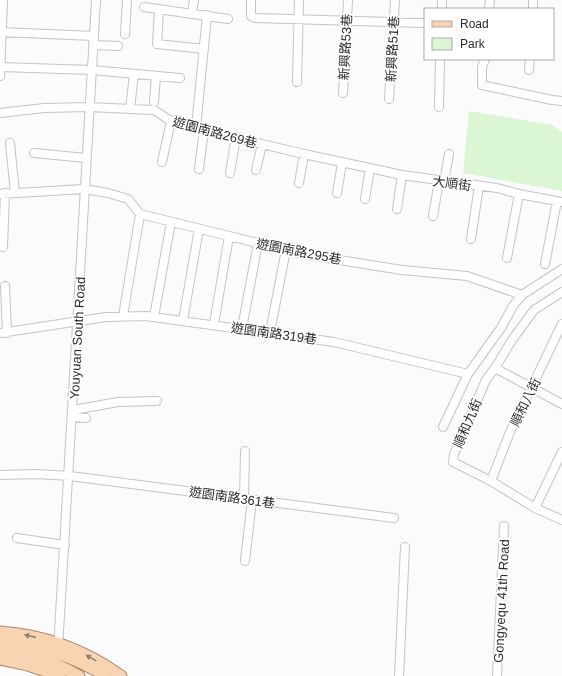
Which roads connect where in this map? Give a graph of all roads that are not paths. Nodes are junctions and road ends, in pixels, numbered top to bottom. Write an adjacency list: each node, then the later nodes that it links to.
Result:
1 (4, 0): 18 (street)
2 (96, 0): 20 (street, Youyuan South Road)
3 (127, 0): 19 (street)
4 (194, 0): 11 (street)
5 (250, 0): 13 (street)
6 (299, 0): 13 (street)
7 (348, 0): 15 (street, 新興路53巷)
8 (395, 0): 16 (street, 新興路51巷)
9 (144, 7): 10 (street)
10 (159, 9): 11 (street); 23 (street)
11 (192, 13): 12 (street)
12 (207, 15): 14 (street); 23 (street)
13 (298, 18): 15 (street); 34 (street)
14 (228, 19)
15 (346, 20): 16 (street); 35 (street, 新興路53巷)
16 (394, 23): 17 (street); 36 (street, 新興路51巷)
17 (424, 23)
18 (1, 32): 20 (street); 27 (street)
19 (125, 34)
20 (94, 36): 21 (street, Youyuan South Road)
21 (93, 45): 22 (street); 28 (street, Youyuan South Road)
22 (118, 46)
23 (204, 49): 44 (street)
24 (440, 60): 40 (street)
25 (485, 60): 37 (street)
26 (530, 60): 29 (street)
27 (0, 67): 28 (street); 31 (street)
28 (92, 70): 30 (street); 39 (street, Youyuan South Road)
29 (529, 70)
30 (134, 74): 32 (street); 41 (street)
31 (0, 76)
32 (156, 76): 33 (street); 38 (street)
33 (180, 78)
34 (297, 82)
35 (343, 94)
36 (389, 99)
37 (562, 100)
38 (154, 102)
39 (89, 107): 41 (street, 遊園南路269巷); 42 (street, 遊園南路269巷); 52 (street, Youyuan South Road)
40 (438, 107)
41 (130, 109): 43 (street, 遊園南路269巷)
42 (0, 113)
43 (171, 121): 44 (street, 遊園南路269巷); 53 (street)
44 (196, 128): 45 (street, 遊園南路269巷)
45 (204, 130): 46 (street, 遊園南路269巷); 56 (street)
46 (236, 137): 48 (street, 遊園南路269巷); 58 (street)
47 (10, 142): 65 (street)
48 (262, 144): 50 (street, 遊園南路269巷); 57 (street)
49 (34, 154): 52 (street)
50 (304, 154): 54 (street, 遊園南路269巷); 61 (street)
51 (450, 154): 60 (street)
52 (86, 158): 63 (street, Youyuan South Road)
53 (162, 162)
54 (342, 163): 55 (street, 大順街); 66 (street)
55 (370, 168): 59 (street, 大順街); 68 (street)
56 (199, 169)
57 (256, 170)
58 (230, 173)
59 (402, 175): 60 (street, 大順街); 70 (street)
60 (442, 181): 62 (street, 大順街); 72 (street)
61 (298, 183)
62 (480, 186): 67 (street, 大順街); 76 (street)
63 (84, 189): 65 (street); 71 (street); 89 (street, Youyuan South Road)
64 (3, 193): 65 (street); 78 (street)
65 (15, 193)
66 (337, 193)
67 (519, 194): 69 (street, 大順街); 80 (street)
68 (365, 199)
69 (560, 201): 81 (street)
70 (397, 209)
71 (140, 214): 73 (street, 遊園南路295巷); 86 (street)
72 (433, 216)
73 (171, 222): 74 (street, 遊園南路295巷); 87 (street)
74 (199, 229): 75 (street, 遊園南路295巷); 88 (street)
75 (229, 236): 77 (street, 遊園南路295巷); 90 (street)
76 (471, 239)
77 (258, 243): 79 (street, 遊園南路295巷); 92 (street)
78 (4, 247)
79 (286, 250): 85 (street, 遊園南路295巷); 93 (street)
80 (507, 258)
81 (545, 264)
82 (562, 269): 85 (street)
83 (5, 286): 94 (street)
84 (562, 292): 95 (street, 順和九街)
85 (522, 295): 96 (street)
86 (123, 316): 87 (street, 遊園南路319巷); 89 (street, 遊園南路319巷)
87 (154, 317): 88 (street, 遊園南路319巷)
88 (183, 320): 90 (street, 遊園南路319巷)
89 (78, 322): 94 (street, 遊園南路319巷); 100 (street, Youyuan South Road)
90 (214, 324): 92 (street, 遊園南路319巷)
91 (562, 324): 97 (street, 順和八街)
92 (242, 328): 93 (street, 遊園南路319巷)
93 (270, 332): 96 (street, 遊園南路319巷)
94 (3, 333)
95 (496, 368): 97 (street); 107 (street, 順和九街)
96 (468, 374): 102 (street)
97 (532, 389): 99 (street); 107 (street, 順和八街)
98 (157, 401): 100 (street)
99 (562, 404)
100 (73, 414): 101 (street); 106 (street, Youyuan South Road)
101 (86, 418)
102 (443, 427)
103 (246, 451): 108 (street)
104 (562, 452): 110 (street)
105 (0, 475): 106 (street, 遊園南路361巷)
106 (70, 476): 108 (street, 遊園南路361巷); 115 (street, Youyuan South Road)
107 (491, 481): 110 (street, 順和九街)
108 (244, 499): 109 (street, 遊園南路361巷)
109 (252, 500): 111 (street, 遊園南路361巷); 117 (street)
110 (535, 508): 112 (street, 順和九街)
111 (394, 518)
112 (562, 520)
113 (504, 526): 127 (street, Gongyequ 41th Road)
114 (17, 538): 115 (street)
115 (65, 545): 122 (street, Youyuan South Road)
116 (405, 546): 126 (street)
117 (245, 561)
118 (0, 632): 122 (main road, one-way to 118)
119 (0, 642): 122 (main road)
120 (0, 650): 122 (main road)
121 (0, 659): 122 (main road)
122 (58, 664): 123 (main road); 124 (main road); 125 (main road, one-way to 122)
123 (79, 676)
124 (105, 676)
125 (121, 676)
126 (399, 676)
127 (497, 676)

